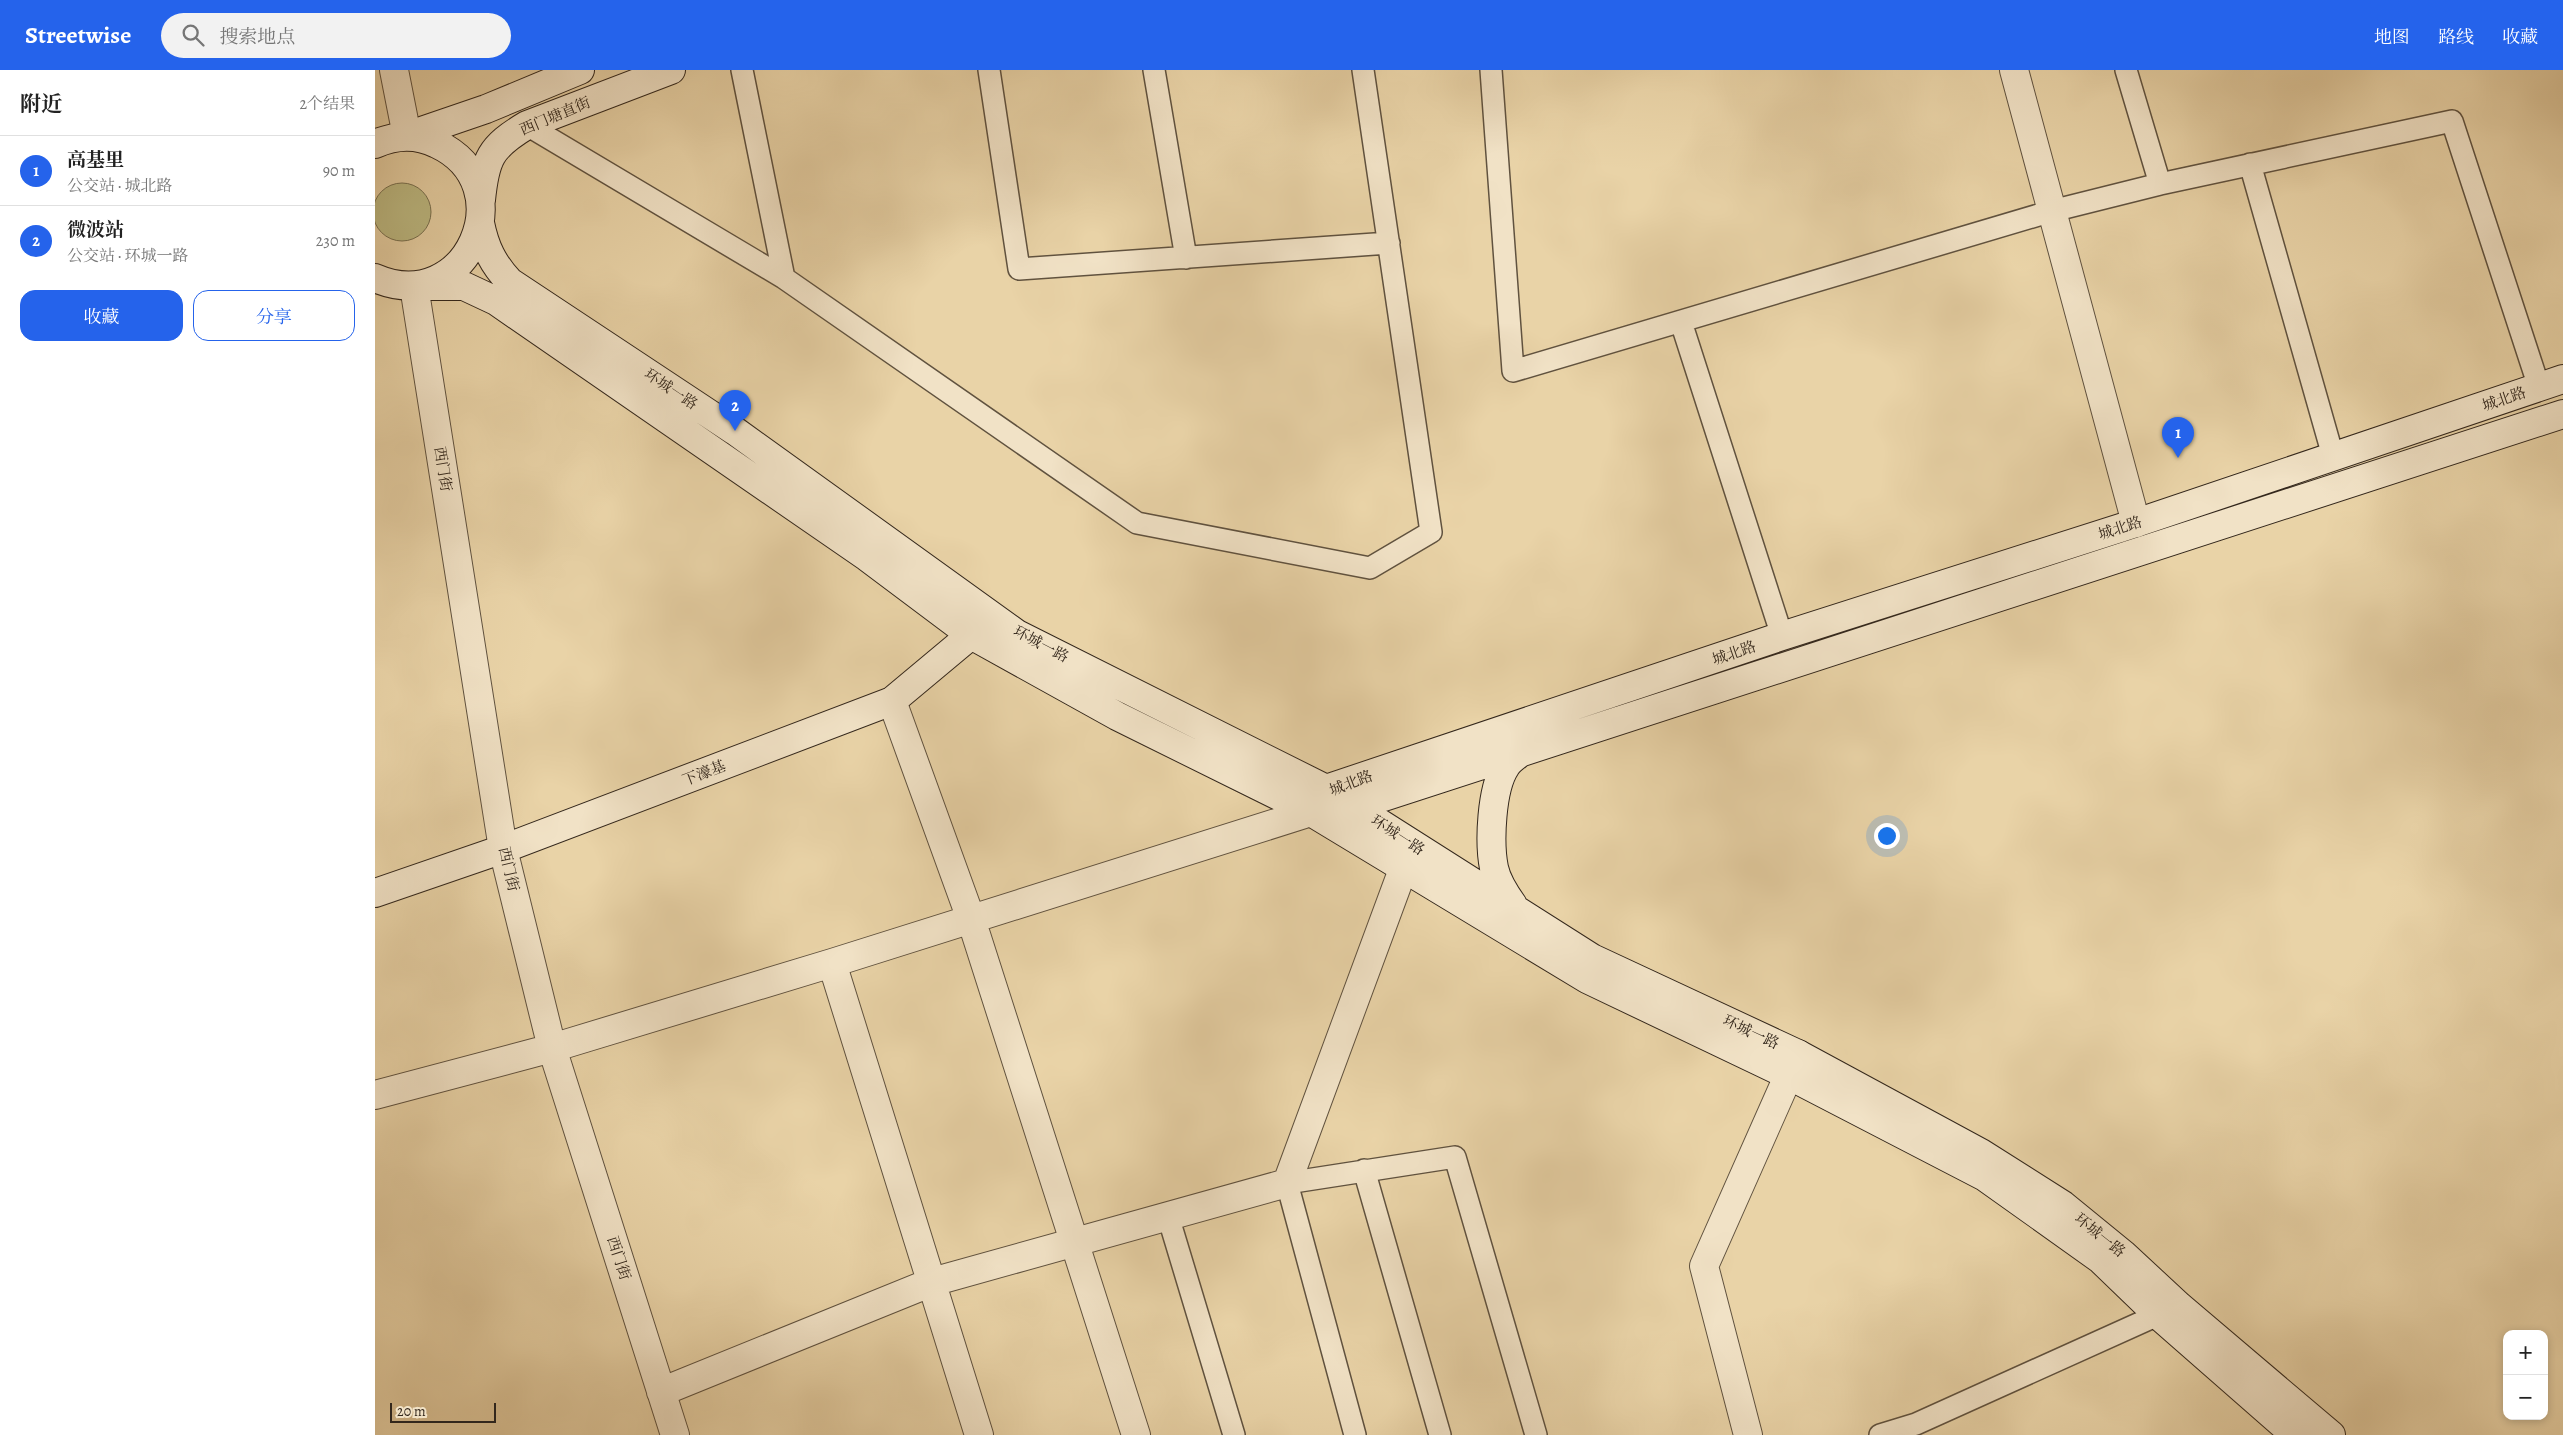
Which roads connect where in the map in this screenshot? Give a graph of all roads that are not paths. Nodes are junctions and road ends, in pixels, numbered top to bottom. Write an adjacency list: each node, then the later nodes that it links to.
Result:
1 (394, 70): 12 (street)
2 (580, 70): 12 (street)
3 (671, 70): 11 (street, 西门塘直街)
4 (742, 70): 21 (lane)
5 (989, 70): 19 (lane)
6 (1154, 70): 19 (lane)
7 (1363, 70): 18 (lane)
8 (1491, 70): 23 (lane)
9 (2013, 70): 16 (street)
10 (2126, 70): 15 (lane)
11 (527, 125): 17 (street, 西门塘直街); 21 (lane)
12 (407, 136): 13 (street); 17 (street, 环城一路)
13 (375, 144)
14 (2250, 164): 15 (lane); 24 (lane); 26 (lane)
15 (2160, 184): 16 (lane)
16 (2052, 211): 23 (lane); 27 (street)
17 (480, 212): 22 (street); 28 (street, 环城一路)
18 (1389, 243): 19 (lane); 21 (lane)
19 (1186, 258)
20 (375, 278): 22 (street)
21 (784, 278)
22 (414, 286): 29 (street, 环城一路); 36 (street, 西门街)
23 (1681, 322): 30 (lane)
24 (2551, 383): 26 (street, 城北路)
25 (2563, 414): 32 (street, 城北路)
26 (2333, 456): 27 (street, 城北路)
27 (2136, 524): 30 (street, 城北路)
28 (1017, 634): 29 (street); 33 (street, 环城一路)
29 (971, 635): 31 (street, 下濠基); 35 (street, 环城一路)
30 (1782, 636): 33 (street, 城北路)
31 (893, 701): 36 (street, 下濠基); 40 (street)
32 (1519, 753): 34 (street, 城北路); 39 (street)
33 (1326, 789): 34 (street, 环城一路); 35 (street, 城北路)
34 (1353, 807): 35 (street, 城北路); 37 (street, 环城一路)
35 (1311, 812): 37 (street, 环城一路); 40 (street)
36 (503, 849): 38 (street, 下濠基); 42 (street, 西门街)
37 (1407, 857): 39 (street, 环城一路); 43 (street, 环城一路); 46 (street)
38 (375, 893)
39 (1517, 910): 43 (street, 环城一路)
40 (971, 919): 41 (street); 48 (street)
41 (832, 963): 42 (street); 49 (street)
42 (552, 1048): 44 (street); 51 (street, 西门街)
43 (1794, 1065): 50 (street, 环城一路); 59 (street)
44 (375, 1095)
45 (1364, 1170): 46 (lane); 57 (lane); 58 (lane)
46 (1287, 1183): 47 (street); 56 (lane)
47 (1168, 1216): 48 (street); 55 (lane)
48 (1074, 1242): 49 (street); 54 (street)
49 (932, 1282): 51 (street); 53 (street)
50 (2168, 1310): 60 (lane); 61 (street, 环城一路); 62 (street, 环城一路)
51 (661, 1392): 52 (street, 西门街)
52 (675, 1435)
53 (979, 1435)
54 (1136, 1435)
55 (1234, 1435)
56 (1355, 1435)
57 (1439, 1435)
58 (1536, 1435)
59 (1748, 1435)
60 (1880, 1435)
61 (2295, 1435)
62 (2331, 1435)

